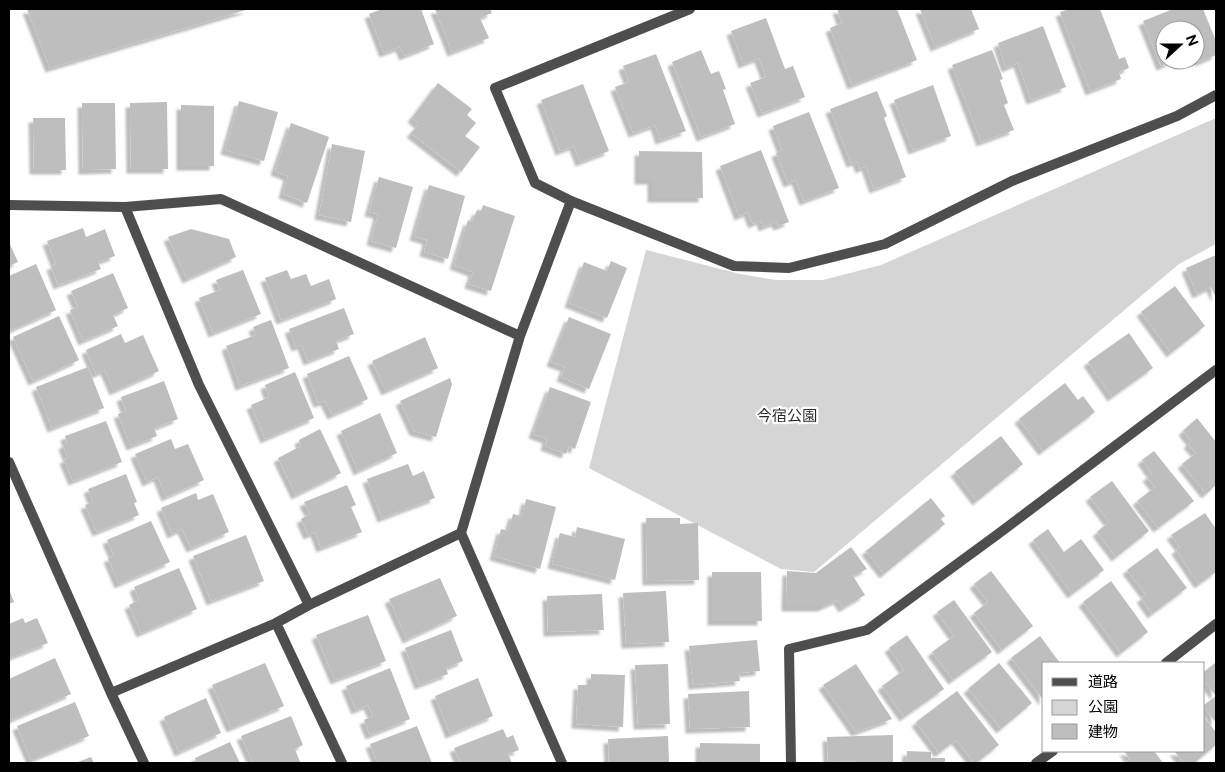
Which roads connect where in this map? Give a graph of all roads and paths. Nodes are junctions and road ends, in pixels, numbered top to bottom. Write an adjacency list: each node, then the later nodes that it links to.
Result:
1 (690, 9): 3 (street)
2 (1216, 95): 3 (street)
3 (571, 200): 6 (street)
4 (9, 205): 5 (street)
5 (125, 207): 6 (street); 10 (street)
6 (520, 336): 9 (street)
7 (1216, 370): 19 (street)
8 (9, 462): 14 (street)
9 (461, 534): 10 (street); 18 (street)
10 (310, 605): 11 (street)
11 (276, 623): 14 (street); 17 (street)
12 (1216, 624): 13 (street)
13 (1167, 662)
14 (112, 693): 16 (street)
15 (1051, 752): 20 (street)
16 (144, 763)
17 (342, 763)
18 (562, 763)
19 (791, 763)
20 (1036, 763)

